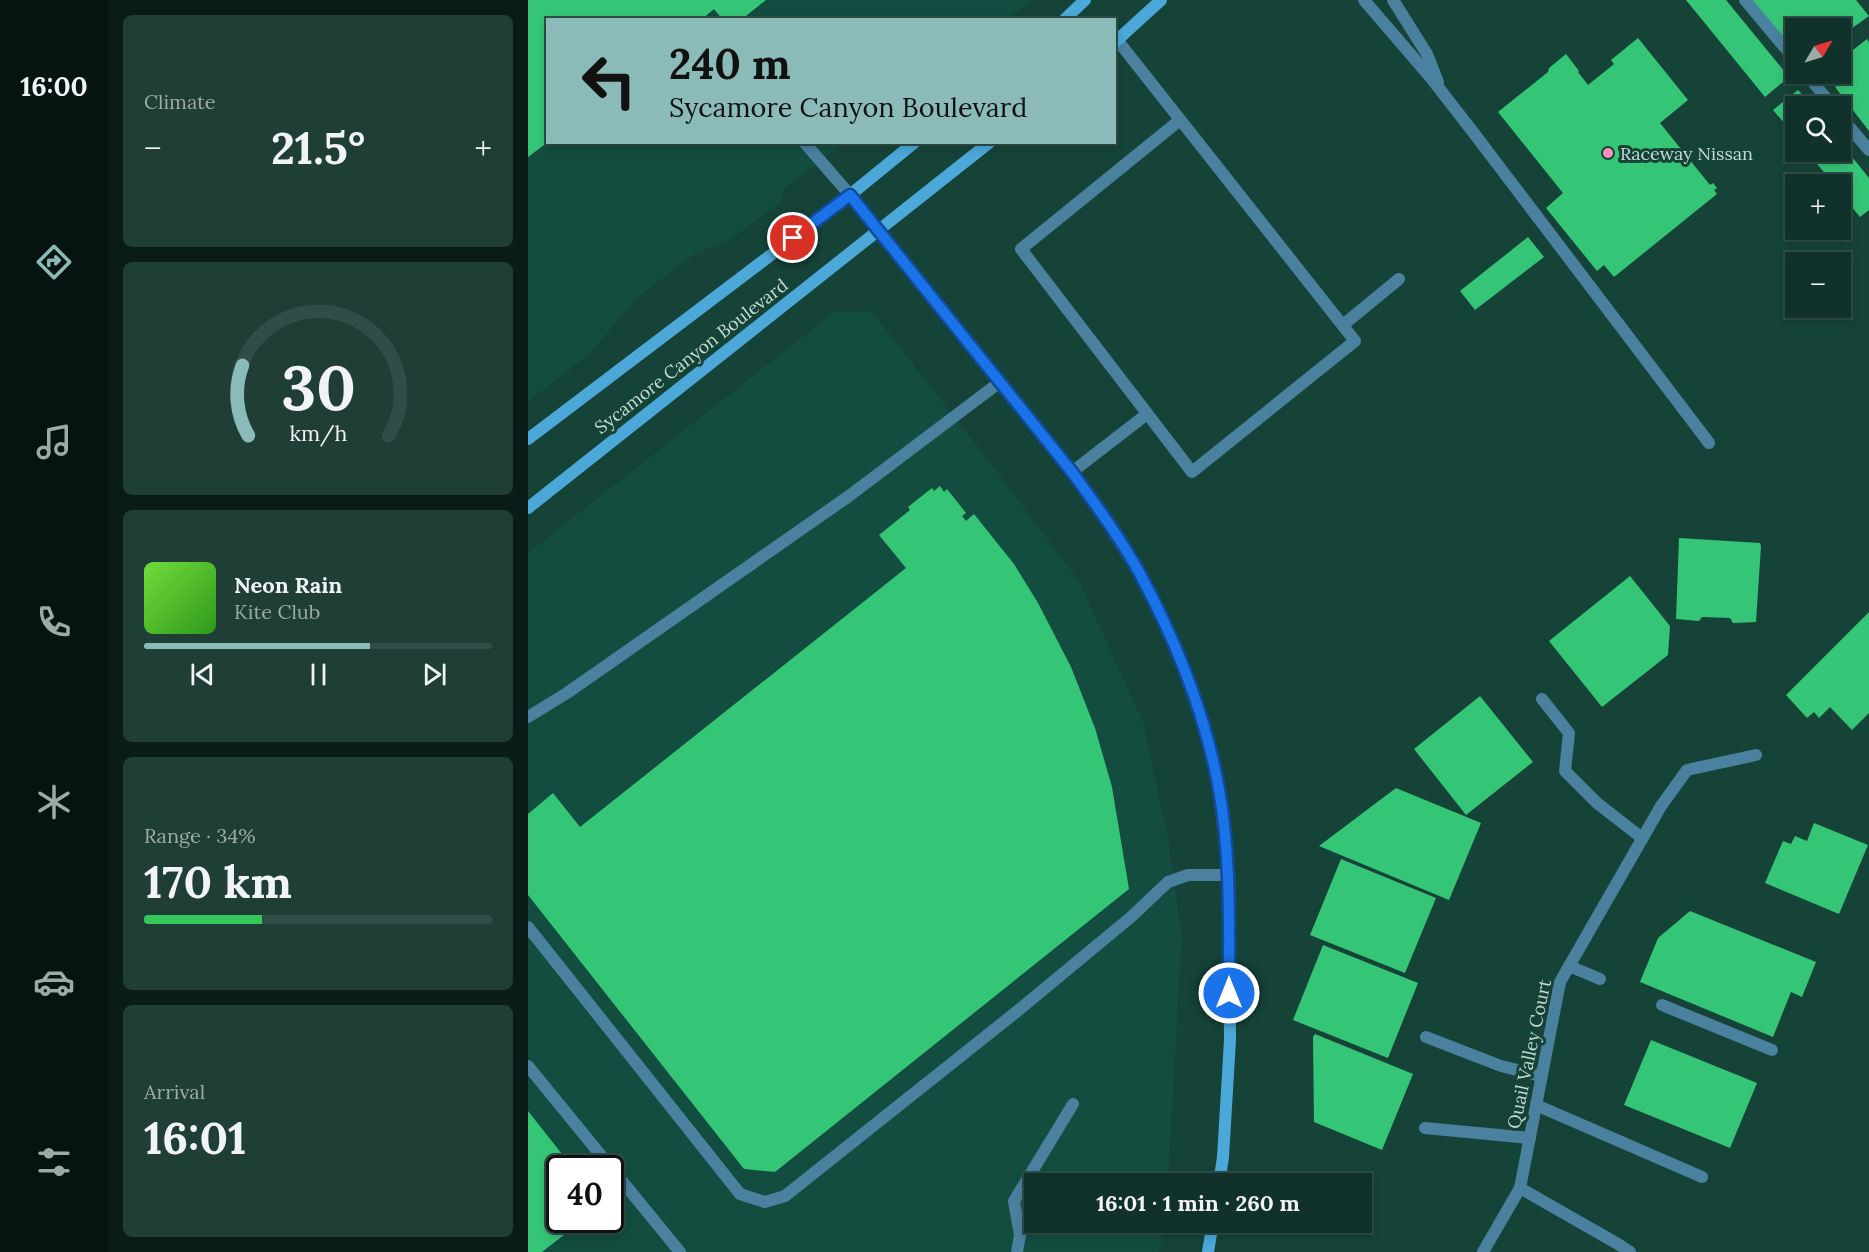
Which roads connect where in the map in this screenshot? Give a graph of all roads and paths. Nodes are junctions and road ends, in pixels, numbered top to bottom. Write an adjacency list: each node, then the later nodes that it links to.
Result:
1 (1084, 0): 6 (main road)
2 (1161, 0): 7 (main road)
3 (1364, 0): 10 (street)
4 (1393, 0): 10 (street)
5 (1745, 0): 8 (street)
6 (1066, 18)
7 (1116, 42): 12 (street)
8 (1785, 48)
9 (1814, 84): 11 (street)
10 (1442, 91): 25 (street)
11 (1825, 96)
12 (1180, 120): 21 (street); 23 (street)
13 (1851, 129): 17 (street)
14 (806, 144): 18 (street)
15 (913, 144): 18 (main road, Sycamore Canyon Boulevard)
16 (988, 144): 19 (main road, Sycamore Canyon Boulevard)
17 (1869, 150)
18 (850, 195): 19 (main road); 24 (main road, Sycamore Canyon Boulevard)
19 (879, 231): 22 (main road); 27 (main road, Sycamore Canyon Boulevard)
20 (1399, 279): 21 (street)
21 (1342, 325): 23 (street)
22 (1000, 382): 26 (main road); 29 (street)
23 (1147, 414): 26 (street)
24 (528, 439)
25 (1709, 443)
26 (1072, 472): 32 (main road)
27 (528, 508)
28 (1542, 699): 31 (street)
29 (528, 717)
30 (1756, 756): 31 (street, Quail Valley Court)
31 (1642, 838): 34 (street, Quail Valley Court)
32 (1229, 875): 33 (street); 45 (main road)
33 (528, 927)
34 (1569, 966): 35 (street); 40 (street, Quail Valley Court)
35 (1600, 979)
36 (1662, 1005): 38 (street)
37 (1426, 1037): 40 (street)
38 (1772, 1050)
39 (528, 1066): 49 (street)
40 (1541, 1076): 42 (street, Quail Valley Court)
41 (1073, 1104): 50 (street)
42 (1536, 1105): 44 (street, Quail Valley Court); 46 (street)
43 (1425, 1128): 44 (street)
44 (1530, 1138): 47 (street, Quail Valley Court)
45 (1221, 1173)
46 (1702, 1177)
47 (1520, 1188): 52 (street, Quail Valley Court); 53 (street)
48 (1211, 1233): 51 (main road)
49 (680, 1252)
50 (1017, 1252)
51 (1208, 1252)
52 (1483, 1252)
53 (1630, 1252)

